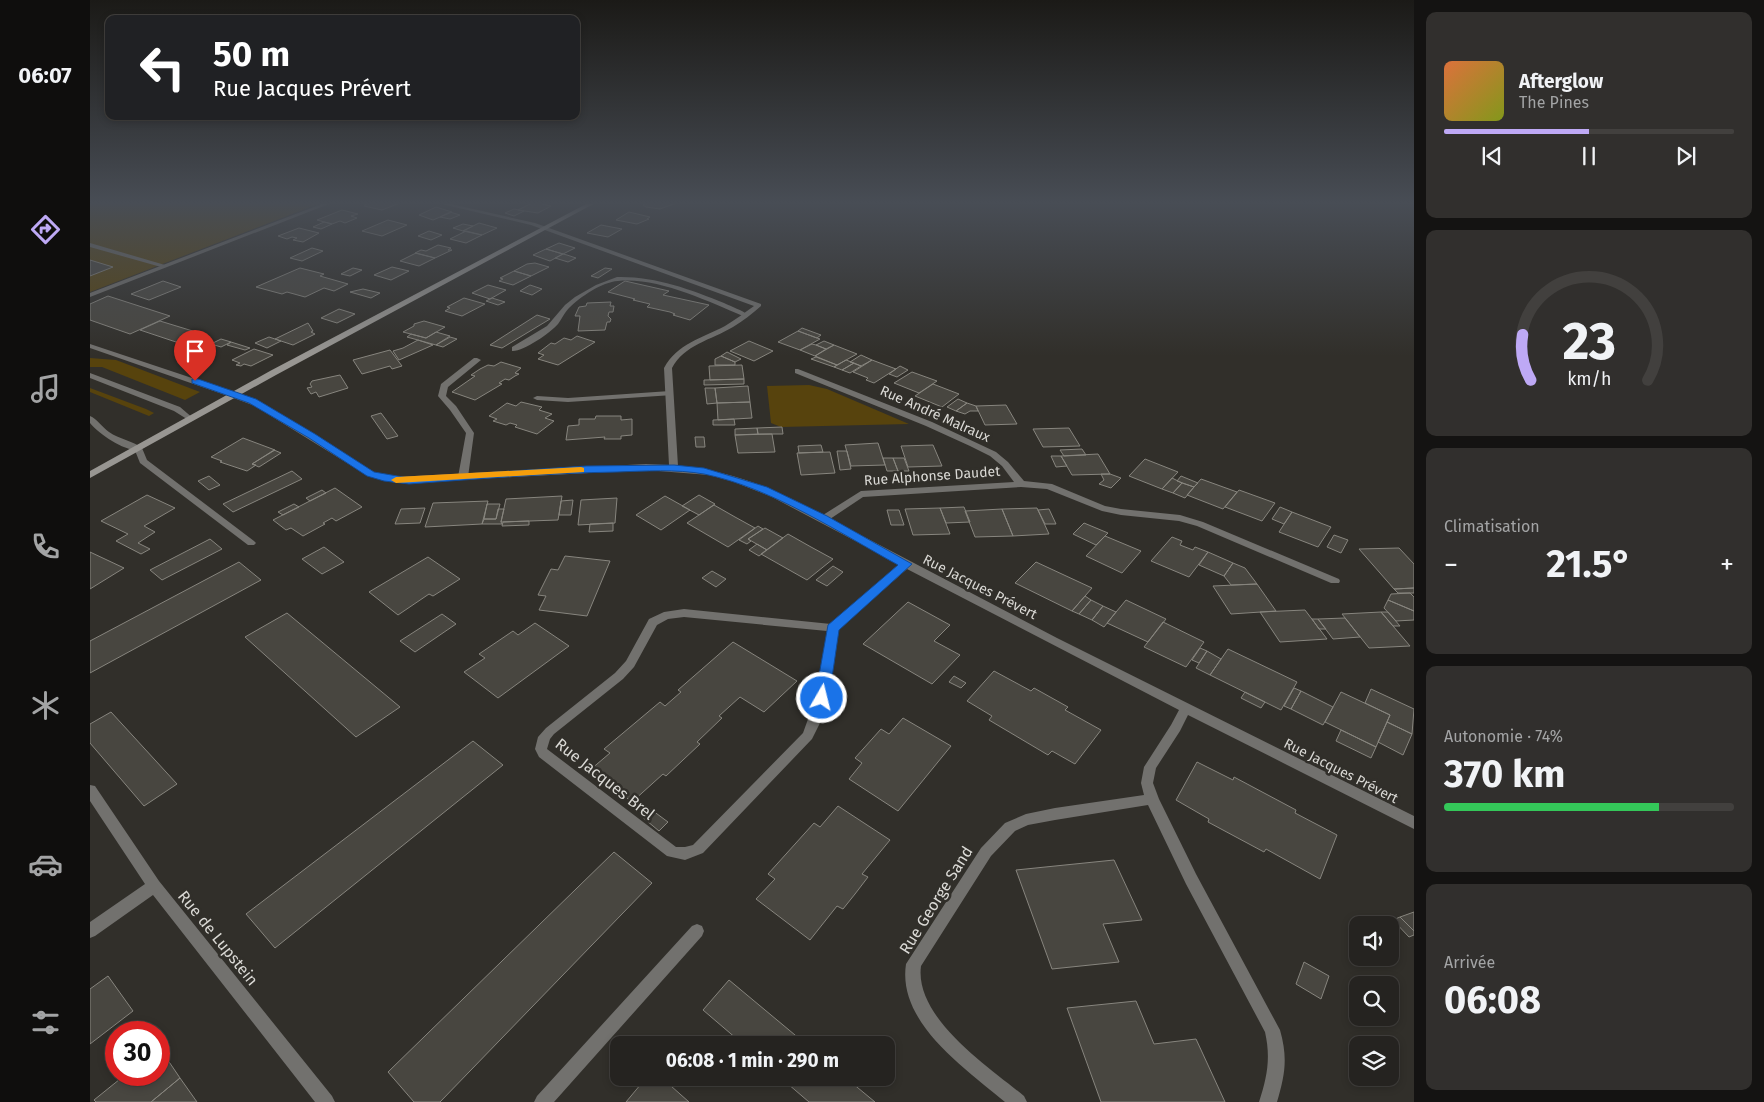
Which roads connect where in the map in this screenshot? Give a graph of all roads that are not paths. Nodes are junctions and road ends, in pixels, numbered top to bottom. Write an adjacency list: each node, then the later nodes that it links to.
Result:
1 (119, 253): 5 (street)
2 (196, 253): 5 (street)
3 (497, 253): 14 (main road)
4 (615, 253): 7 (street)
5 (163, 266): 6 (street)
6 (90, 294)
7 (744, 315): 9 (street); 13 (street)
8 (90, 346): 14 (street, Rue Jacques Prévert)
9 (515, 349)
10 (477, 360): 21 (street)
11 (798, 371): 22 (street, Rue André Malraux)
12 (90, 375): 17 (street)
13 (670, 393): 15 (street); 19 (street)
14 (234, 395): 17 (main road); 21 (street, Rue Jacques Prévert)
15 (537, 398)
16 (90, 418): 18 (street)
17 (190, 419): 18 (main road)
18 (138, 448): 20 (main road); 24 (street)
19 (674, 468): 21 (street, Rue Jacques Prévert); 23 (street, Rue Jacques Prévert)
20 (90, 475)
21 (463, 477)
22 (1021, 484): 23 (street, Rue Alphonse Daudet); 26 (street)
23 (823, 519): 25 (street, Rue Jacques Prévert)
24 (251, 543)
25 (906, 564): 27 (street); 28 (street, Rue Jacques Prévert)
26 (1335, 582)
27 (833, 628): 27 (street, Rue Jacques Brel)
28 (1185, 709): 30 (street); 31 (street, Rue Jacques Prévert)
29 (90, 790): 32 (street, Rue de Lupstein)
30 (1152, 799): 37 (street, Rue George Sand); 38 (street)
31 (1414, 823)
32 (154, 886): 33 (street); 35 (street, Rue de Lupstein)
33 (90, 931)
34 (697, 931): 36 (street)
35 (326, 1102)
36 (543, 1102)
37 (1018, 1102)
38 (1268, 1102)

